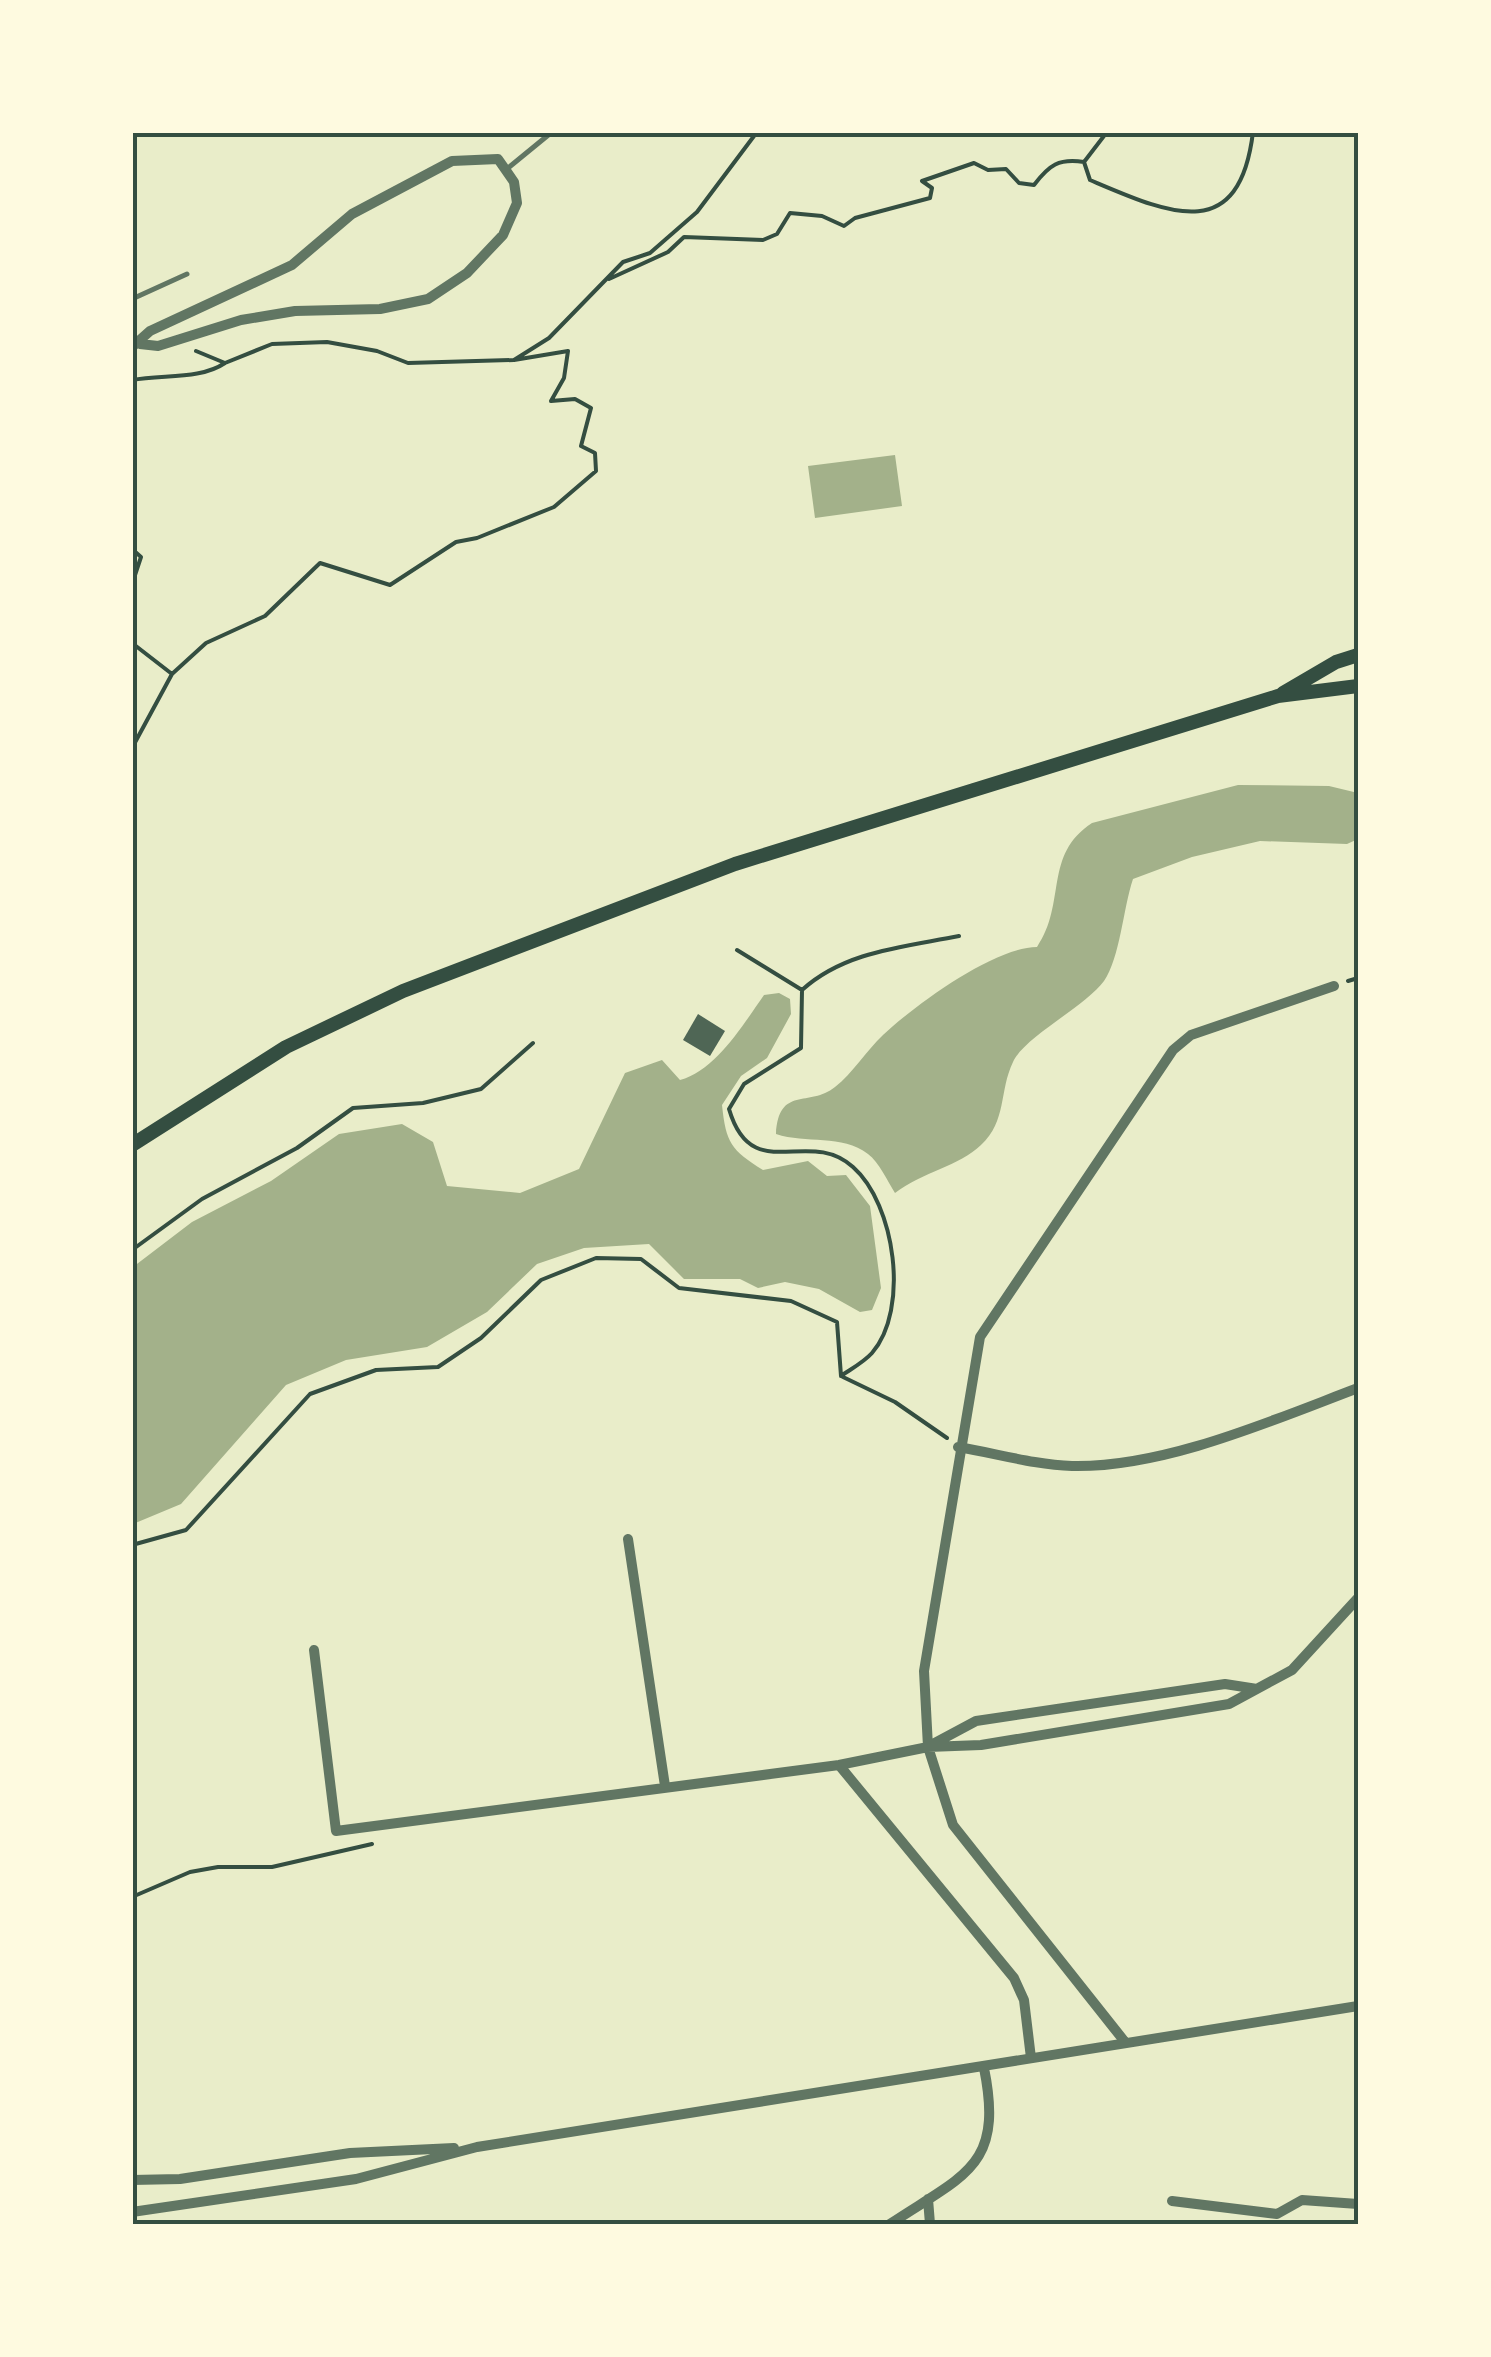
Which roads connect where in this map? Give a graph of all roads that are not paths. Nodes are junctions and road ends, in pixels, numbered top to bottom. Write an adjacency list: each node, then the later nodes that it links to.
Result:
1 (552, 132): 2 (lane)
2 (508, 168): 5 (street); 5 (street)
3 (187, 274): 4 (lane)
4 (132, 298)
5 (136, 345)
6 (1358, 655): 8 (main road)
7 (1358, 686): 8 (main road)
8 (1278, 696): 10 (main road)
9 (1334, 986): 12 (street)
10 (132, 1145)
11 (1358, 1388): 12 (street)
12 (958, 1447): 17 (street)
13 (628, 1539): 19 (street)
14 (1358, 1598): 16 (street)
15 (314, 1650): 19 (street)
16 (1257, 1689): 17 (street); 17 (street)
17 (928, 1747): 18 (street); 21 (street)
18 (838, 1765): 19 (street); 22 (street)
19 (664, 1786)
20 (1358, 2006): 21 (street)
21 (1125, 2042): 22 (street)
22 (1031, 2058): 23 (street)
23 (984, 2068): 24 (street); 26 (street)
24 (478, 2148): 25 (street); 29 (street)
25 (132, 2180)
26 (928, 2199): 31 (street); 32 (street)
27 (1172, 2202): 30 (street)
28 (1358, 2204): 30 (street)
29 (132, 2212)
30 (1275, 2219)
31 (890, 2224)
32 (930, 2224)

